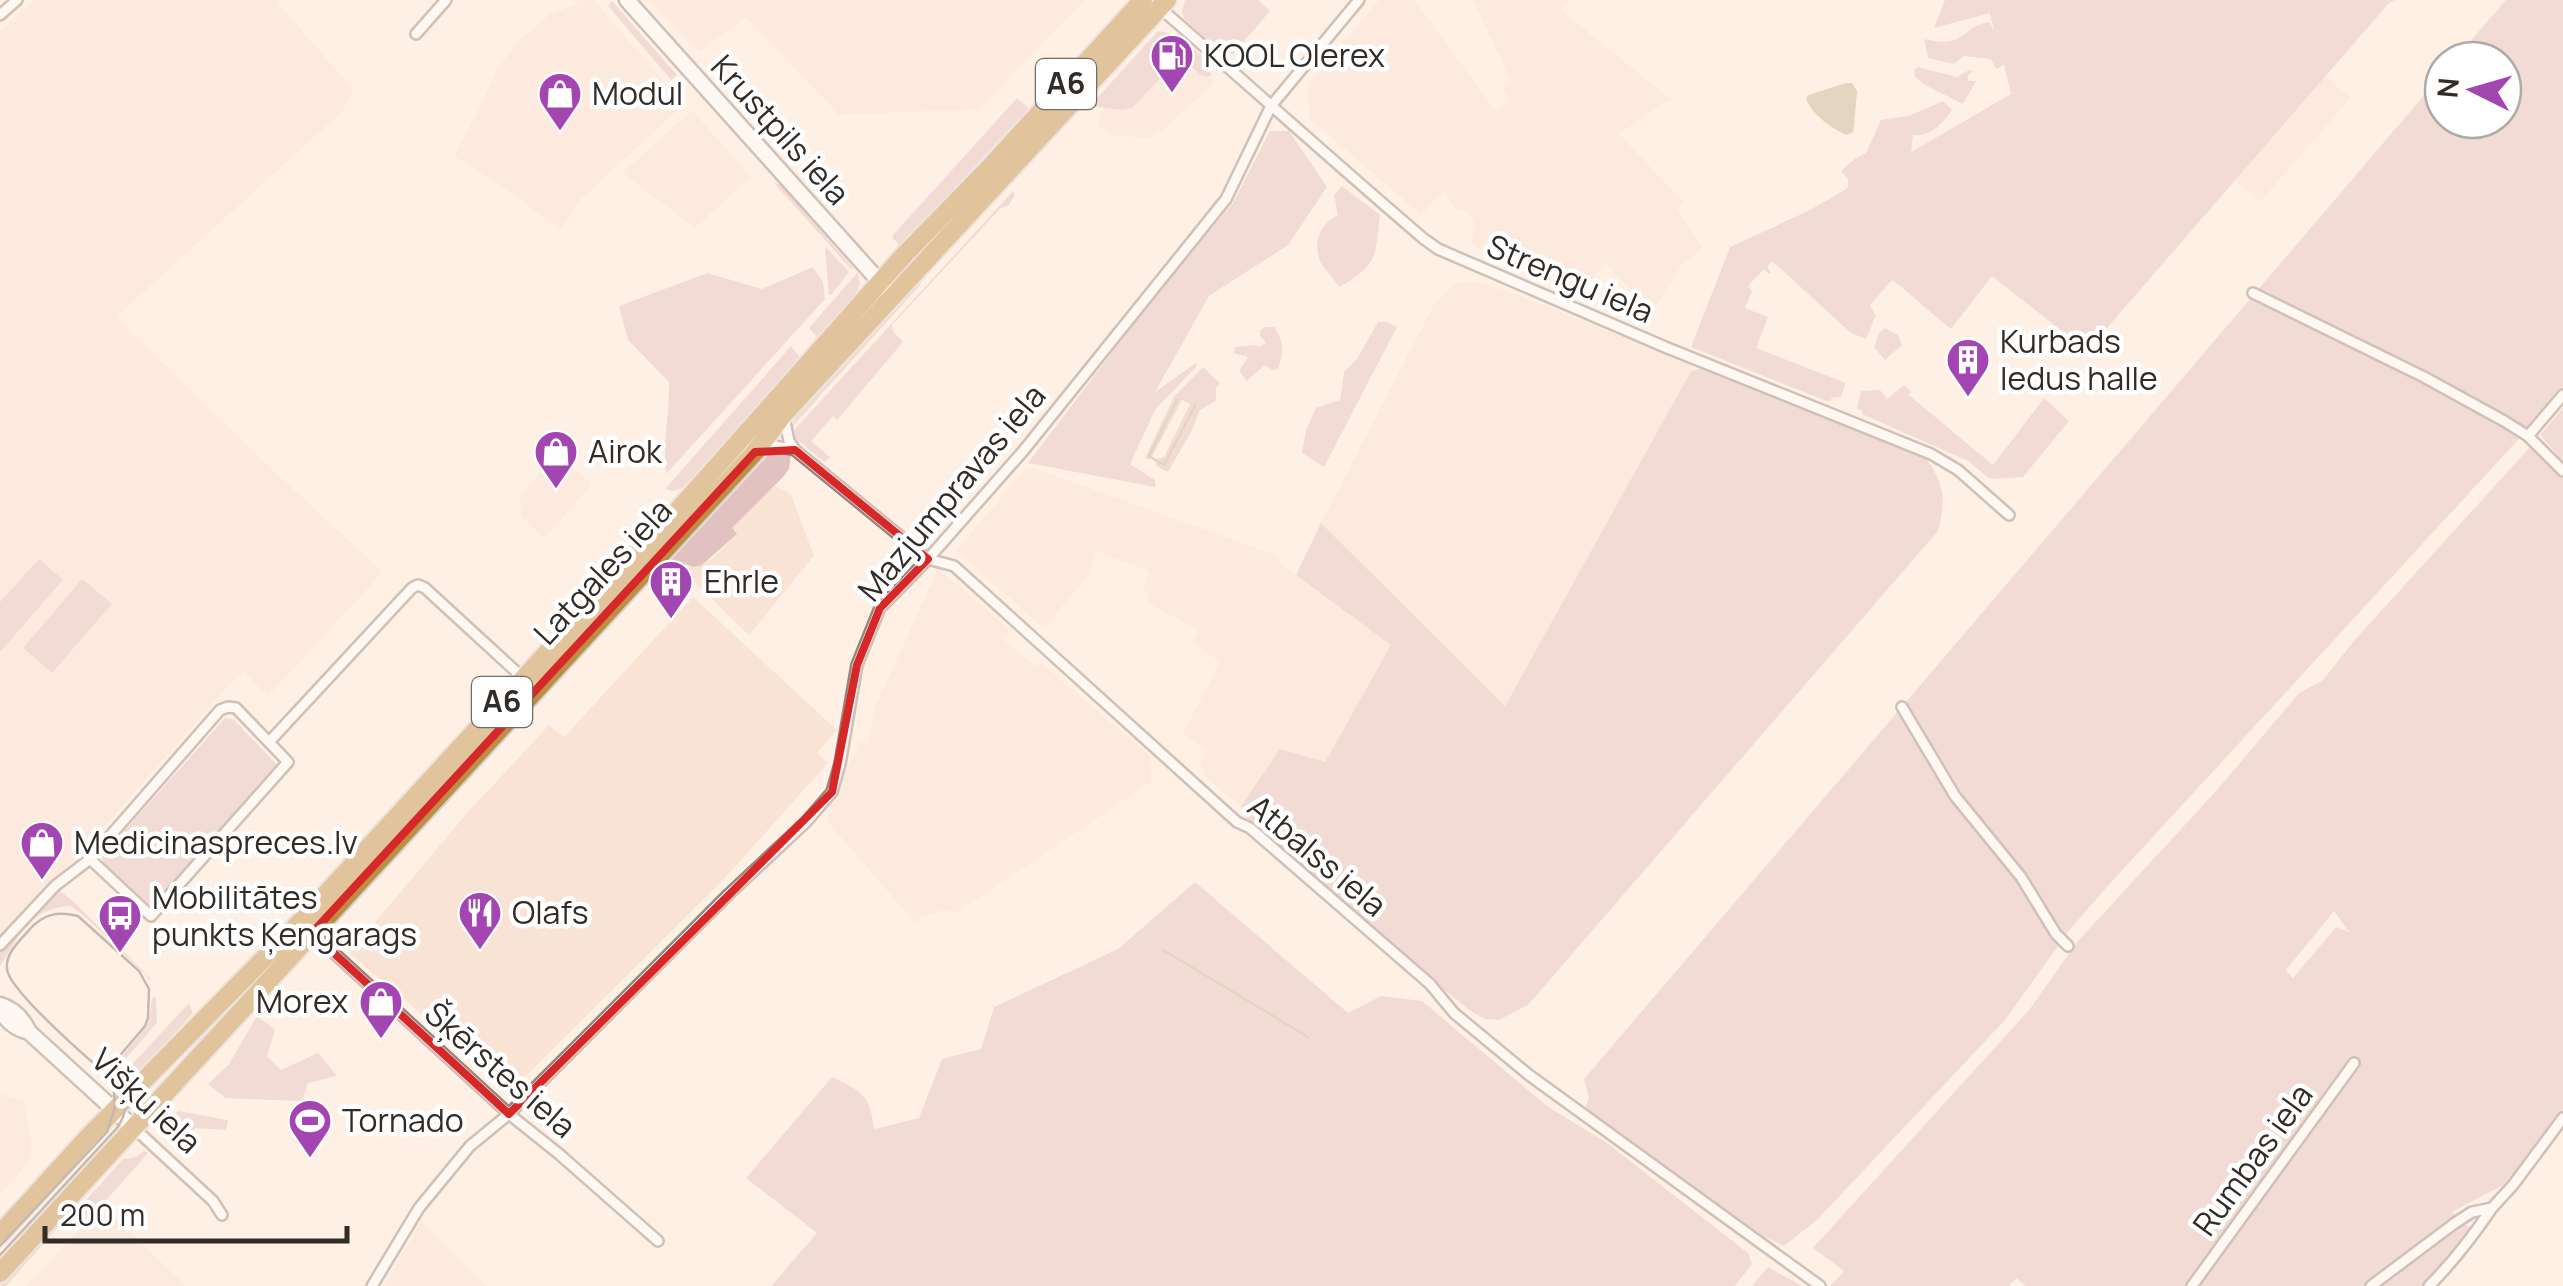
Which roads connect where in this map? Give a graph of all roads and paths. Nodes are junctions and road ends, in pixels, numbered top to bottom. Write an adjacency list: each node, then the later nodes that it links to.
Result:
1 (17, 0): 6 (street)
2 (446, 0): 7 (street)
3 (627, 0): 9 (street, Krustpils iela)
4 (1359, 0): 8 (street, Mazjumpravas iela)
5 (1155, 2): 8 (street, Strengu iela); 9 (highway, Latgales iela / A6)
6 (0, 15)
7 (416, 34)
8 (1271, 106): 17 (street, Strengu iela); 18 (street, Mazjumpravas iela)
9 (887, 290): 12 (highway, Latgales iela / A6); 19 (highway, Latgales iela / A6)
10 (2253, 293): 13 (street)
11 (2563, 395): 13 (street)
12 (784, 416): 14 (street); 15 (highway, Latgales iela / A6)
13 (2528, 436): 16 (street)
14 (796, 450): 15 (street); 18 (street, Atbalss iela)
15 (755, 452): 23 (highway, Latgales iela / A6)
16 (2563, 471)
17 (2009, 516)
18 (928, 559): 29 (street, Mazjumpravas iela); 38 (street, Atbalss iela)
19 (524, 678): 21 (street); 28 (highway, Latgales iela / A6)
20 (1902, 707): 25 (street)
21 (270, 741): 22 (street); 22 (street)
22 (90, 859): 24 (street)
23 (312, 933): 29 (street, Šķērstes iela); 31 (highway, Latgales iela / A6)
24 (0, 946)
25 (2068, 946)
26 (0, 1007): 28 (street, Višķu iela)
27 (2354, 1064): 39 (street, Rumbas iela)
28 (114, 1111): 31 (street, Višķu iela); 34 (highway, Latgales iela / A6)
29 (508, 1114): 35 (street, Šķērstes iela); 37 (street, Mazjumpravas iela)
30 (2563, 1118): 32 (street)
31 (134, 1128): 33 (street, Višķu iela); 36 (highway, Latgales iela / A6)
32 (2492, 1208): 40 (street); 41 (street)
33 (222, 1215)
34 (0, 1234)
35 (658, 1241)
36 (0, 1272)
37 (372, 1286)
38 (1820, 1286)
39 (2192, 1286)
40 (2371, 1286)
41 (2429, 1286)

